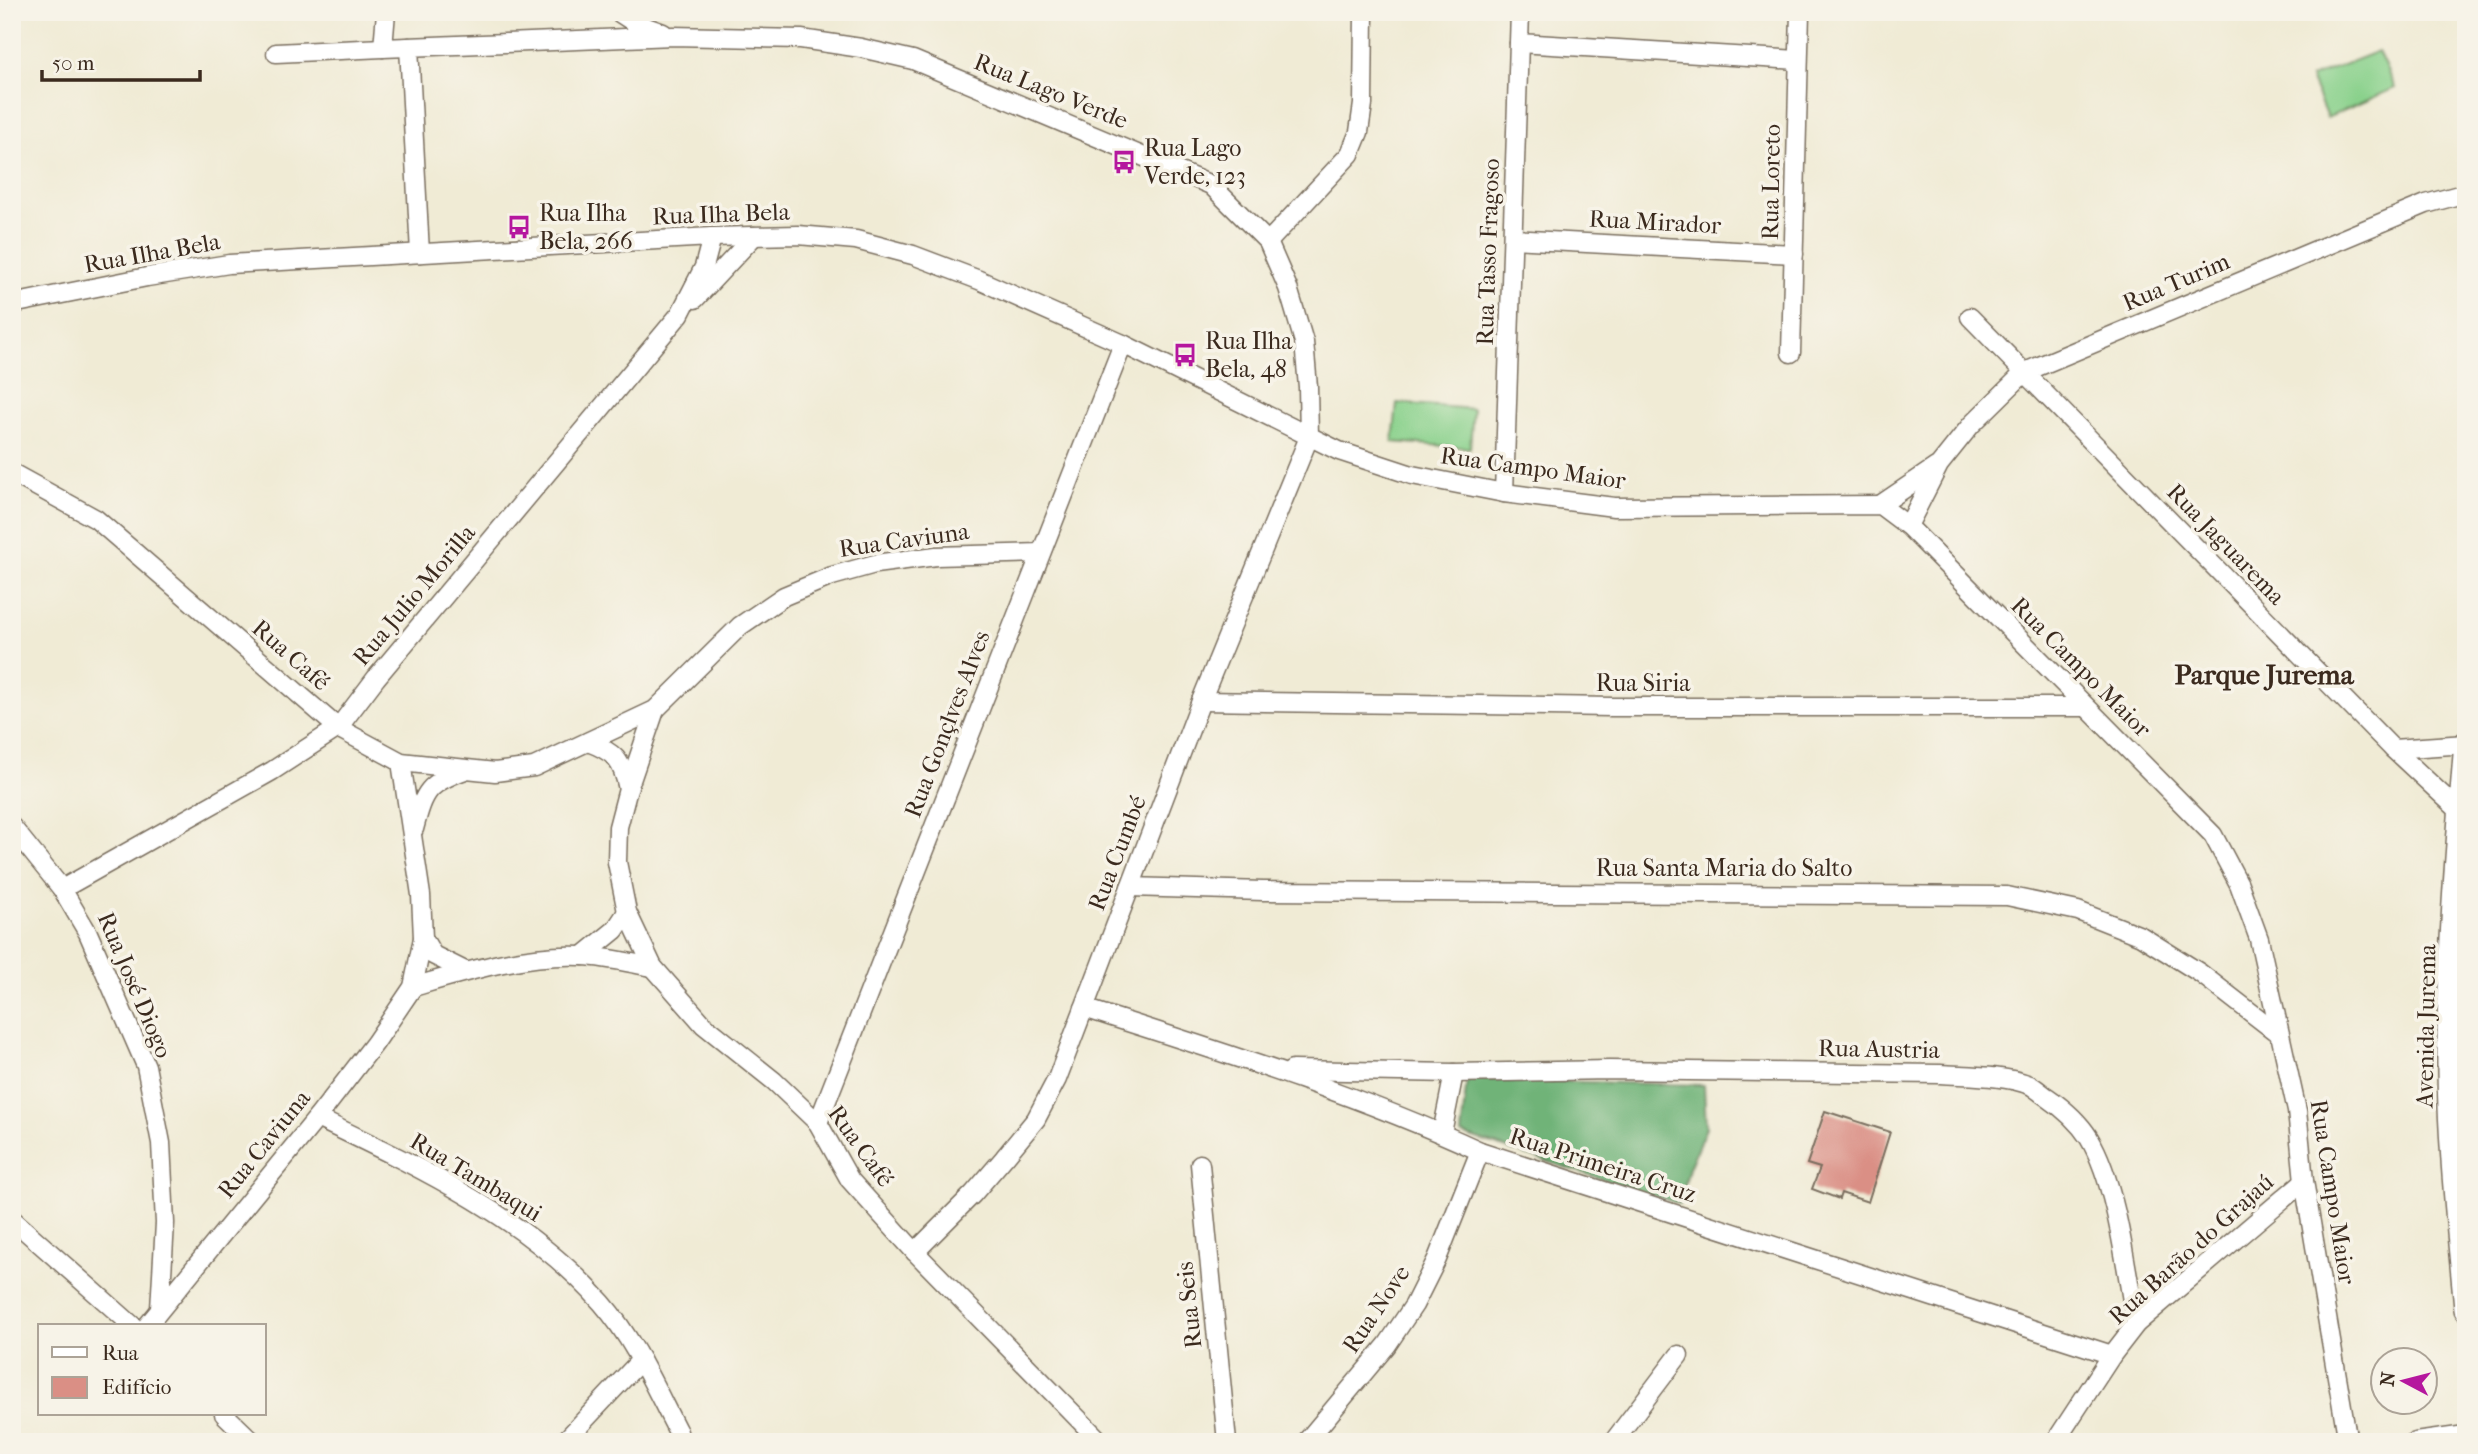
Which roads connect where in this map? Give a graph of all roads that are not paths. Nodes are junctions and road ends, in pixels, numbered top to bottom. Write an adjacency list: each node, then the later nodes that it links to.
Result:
1 (386, 12): 9 (street)
2 (618, 12): 6 (street)
3 (1364, 12): 16 (street)
4 (1520, 12): 7 (street, Rua Tasso Fragoso)
5 (1800, 12): 11 (street, Rua Loreto)
6 (673, 36): 8 (street); 16 (street, Rua Lago Verde)
7 (1519, 43): 11 (street); 15 (street, Rua Tasso Fragoso)
8 (409, 47): 9 (street); 17 (street)
9 (383, 48): 10 (street)
10 (276, 53)
11 (1798, 60): 18 (street, Rua Loreto)
12 (2466, 193): 24 (street, Rua Turim)
13 (754, 236): 14 (street, Rua Ilha Bela); 20 (street); 22 (street, Rua Ilha Bela)
14 (712, 237): 17 (street, Rua Ilha Bela); 20 (street, Rua Julio Morilla)
15 (1513, 239): 18 (street, Rua Mirador); 28 (street, Rua Tasso Fragoso)
16 (1268, 242): 25 (street, Rua Lago Verde)
17 (419, 253): 19 (street, Rua Ilha Bela)
18 (1794, 254): 23 (street, Rua Loreto)
19 (12, 304)
20 (680, 314): 35 (street, Rua Julio Morilla)
21 (1970, 317): 24 (street, Rua Jaguarema)
22 (1123, 344): 25 (street, Rua Ilha Bela); 31 (street, Rua Gonçlves Alves)
23 (1791, 353)
24 (2025, 372): 26 (street, Rua Turim); 38 (street, Rua Jaguarema)
25 (1309, 436): 28 (street, Rua Campo Maior); 32 (street, Rua Cumbé)
26 (1939, 465): 29 (street, Rua Turim); 30 (street, Rua Turim)
27 (12, 473): 35 (street, Rua Café)
28 (1504, 493): 29 (street, Rua Campo Maior)
29 (1880, 505): 30 (street, Rua Campo Maior)
30 (1908, 526): 33 (street, Rua Campo Maior)
31 (1040, 553): 34 (street, Rua Caviuna); 58 (street, Rua Gonçlves Alves)
32 (1201, 701): 33 (street, Rua Siria); 45 (street, Rua Cumbé)
33 (2085, 707): 54 (street, Rua Campo Maior)
34 (655, 710): 36 (street, Rua Caviuna); 41 (street, Rua Caviuna)
35 (338, 727): 39 (street, Rua Café); 46 (street, Rua Julio Morilla)
36 (588, 742): 40 (street, Rua Caviuna); 41 (street)
37 (2466, 743): 38 (street); 42 (street, Avenida Jurema)
38 (2393, 749): 42 (street, Rua Jaguarema)
39 (401, 762): 40 (street, Rua Caviuna); 44 (street)
40 (468, 769): 44 (street, Rua Caviuna)
41 (628, 789): 47 (street, Rua Caviuna)
42 (2463, 815): 61 (street, Avenida Jurema)
43 (12, 827): 46 (street, Rua José Diogo)
44 (412, 835): 48 (street)
45 (1130, 887): 53 (street, Rua Cumbé); 54 (street, Rua Santa Maria do Salto)
46 (62, 889): 66 (street, Rua José Diogo)
47 (627, 912): 49 (street); 50 (street, Rua Caviuna)
48 (423, 937): 51 (street); 52 (street)
49 (583, 956): 50 (street); 51 (street)
50 (653, 967): 58 (street, Rua Café)
51 (465, 971): 52 (street)
52 (413, 987): 57 (street, Rua Caviuna)
53 (1084, 1008): 55 (street, Rua Primeira Cruz); 65 (street, Rua Cumbé)
54 (2280, 1035): 63 (street, Rua Campo Maior)
55 (1279, 1070): 56 (street, Rua Austria); 59 (street, Rua Primeira Cruz)
56 (1454, 1073): 59 (street); 70 (street, Rua Austria)
57 (317, 1118): 66 (street, Rua Caviuna); 73 (street, Rua Tambaqui)
58 (818, 1123): 65 (street, Rua Café)
59 (1441, 1133): 60 (street, Rua Primeira Cruz)
60 (1480, 1150): 72 (street, Rua Primeira Cruz); 81 (street, Rua Nove)
61 (2459, 1152): 67 (street, Avenida Jurema)
62 (1200, 1164): 80 (street, Rua Seis)
63 (2304, 1181): 70 (street, Rua Barão do Grajaú); 84 (street, Rua Campo Maior)
64 (12, 1219): 68 (street)
65 (915, 1252): 79 (street, Rua Café)
66 (160, 1309): 69 (street, Rua Caviuna)
67 (2466, 1309)
68 (131, 1324)
69 (149, 1324)
70 (2136, 1324): 72 (street, Rua Barão do Grajaú)
71 (1679, 1355): 82 (street)
72 (2112, 1355): 83 (street, Rua Barão do Grajaú)
73 (641, 1360): 77 (street); 78 (street, Rua Tambaqui)
74 (226, 1416): 76 (street)
75 (2466, 1435): 85 (street)
76 (253, 1442)
77 (564, 1442)
78 (680, 1442)
79 (1101, 1442)
80 (1227, 1442)
81 (1306, 1442)
82 (1613, 1442)
83 (2055, 1442)
84 (2348, 1442)
85 (2415, 1442)

